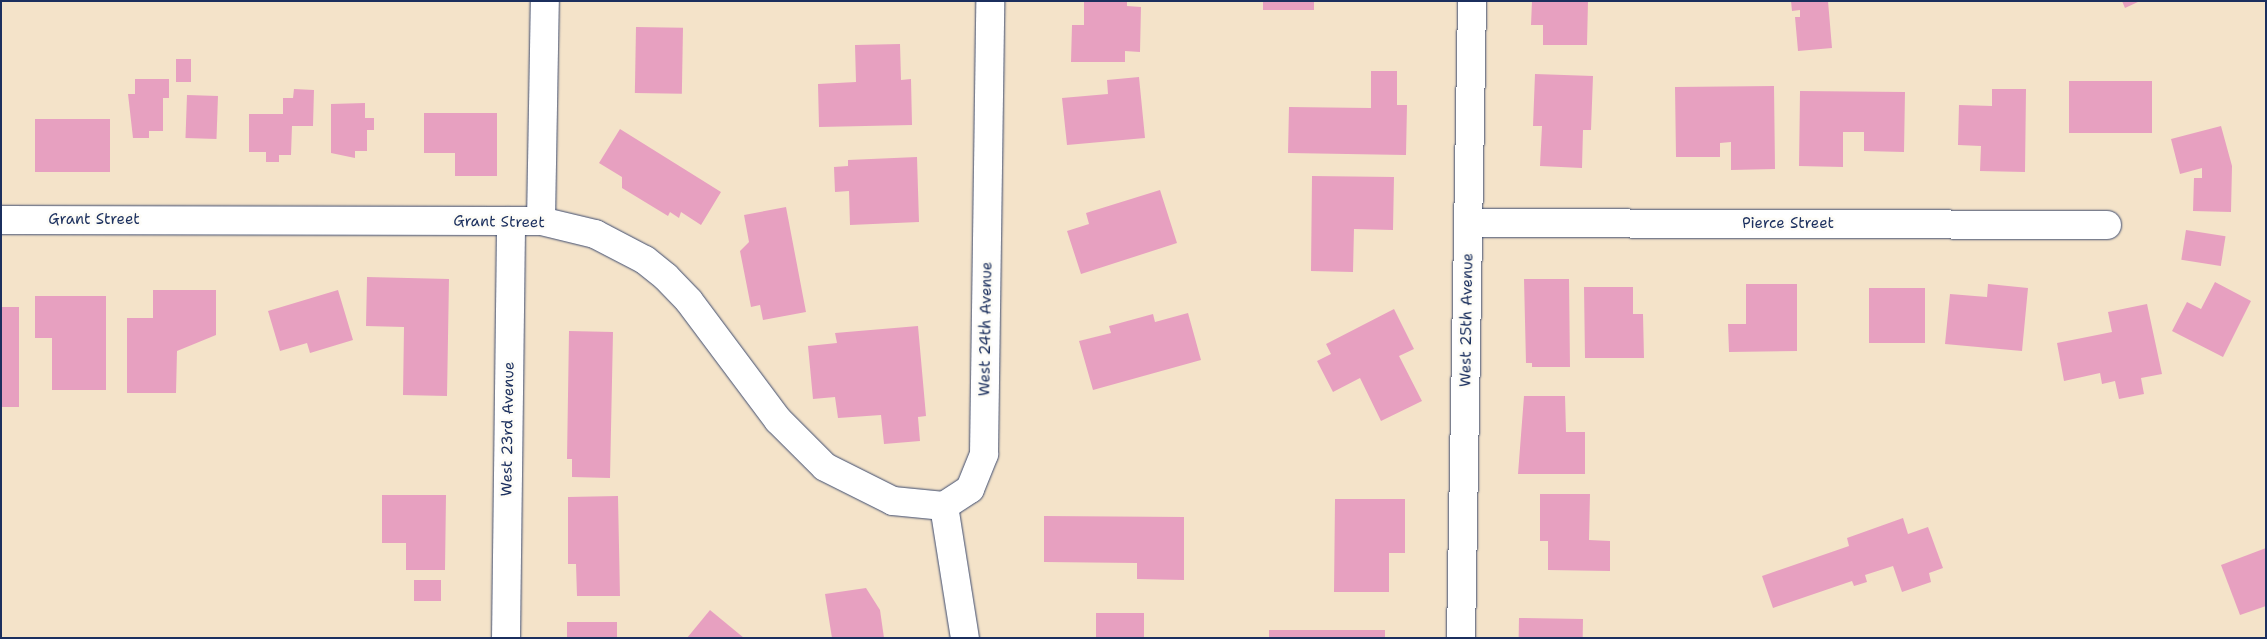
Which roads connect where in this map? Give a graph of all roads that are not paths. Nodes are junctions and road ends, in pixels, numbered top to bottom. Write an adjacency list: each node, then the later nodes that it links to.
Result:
1 (545, 1): 6 (street)
2 (990, 1): 9 (street, West 24th Avenue)
3 (1472, 1): 7 (street, West 25th Avenue)
4 (1, 220): 5 (street, Grant Street)
5 (511, 221): 6 (street, Grant Street); 10 (street, West 23rd Avenue)
6 (541, 221): 9 (street, Grant Street)
7 (1469, 224): 8 (street, Pierce Street); 12 (street, West 25th Avenue)
8 (2107, 225)
9 (944, 506): 11 (street)
10 (506, 638)
11 (965, 638)
12 (1461, 638)

